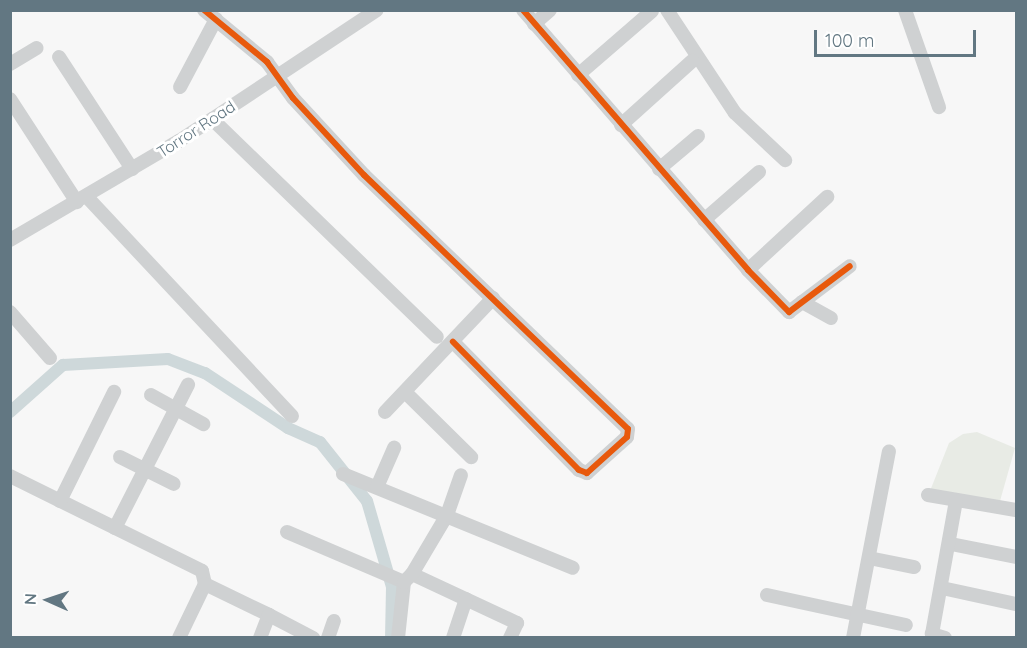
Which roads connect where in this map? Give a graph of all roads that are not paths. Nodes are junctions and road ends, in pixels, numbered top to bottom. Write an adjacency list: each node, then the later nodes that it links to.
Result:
1 (377, 10): 14 (street, Torror Road)
2 (523, 10): 8 (street)
3 (550, 10): 8 (street)
4 (652, 10): 13 (street)
5 (667, 10): 21 (street)
6 (905, 10): 17 (street)
7 (210, 15): 14 (street); 15 (street)
8 (534, 24): 13 (street)
9 (37, 48): 12 (street)
10 (59, 57): 22 (street)
11 (692, 61): 19 (street)
12 (10, 64)
13 (578, 75): 19 (street)
14 (276, 76): 18 (street, Torror Road); 31 (street)
15 (180, 87)
16 (10, 99): 26 (street)
17 (939, 107)
18 (212, 119): 22 (street, Torror Road); 35 (street)
19 (621, 125): 23 (street)
20 (698, 136): 23 (street)
21 (785, 160)
22 (132, 169): 26 (street, Torror Road)
23 (659, 169): 27 (street)
24 (759, 171): 27 (street)
25 (827, 197): 30 (street)
26 (82, 199): 28 (street, Torror Road); 44 (street)
27 (704, 220): 30 (street)
28 (10, 240)
29 (850, 266): 32 (street)
30 (748, 270): 32 (street)
31 (493, 298): 36 (street); 36 (street)
32 (802, 302): 34 (street)
33 (10, 312): 37 (street)
34 (831, 318)
35 (437, 337)
36 (453, 342): 40 (street)
37 (50, 358)
38 (188, 385): 42 (street)
39 (114, 392): 57 (street)
40 (405, 392): 43 (street); 49 (street)
41 (151, 395): 42 (street)
42 (176, 410): 45 (street); 50 (street)
43 (385, 412)
44 (292, 416)
45 (203, 424)
46 (394, 448): 55 (street)
47 (889, 451): 65 (street)
48 (120, 457): 50 (street)
49 (471, 457)
50 (146, 469): 54 (street); 61 (street)
51 (343, 474): 55 (street)
52 (461, 475): 60 (street)
53 (10, 476): 57 (street)
54 (174, 484)
55 (377, 487): 60 (street)
56 (928, 495): 58 (street)
57 (60, 501): 61 (street)
58 (956, 501): 59 (street); 63 (street)
59 (1017, 510)
60 (447, 515): 67 (street); 68 (street)
61 (115, 528): 69 (street)
62 (287, 532): 68 (street)
63 (951, 544): 64 (street); 70 (street)
64 (1017, 557)
65 (869, 558): 66 (street); 74 (street)
66 (914, 567)
67 (573, 568)
68 (408, 578): 72 (street); 83 (street)
69 (205, 584): 75 (street); 79 (street)
70 (942, 588): 73 (street); 78 (street)
71 (767, 595): 74 (street)
72 (466, 599): 84 (street); 85 (street)
73 (1017, 603)
74 (858, 614): 77 (street); 86 (street)
75 (269, 615): 80 (street); 81 (street)
76 (334, 621): 82 (street)
77 (906, 625)
78 (936, 636)
79 (178, 638)
80 (260, 638)
81 (313, 638)
82 (328, 638)
83 (398, 638)
84 (453, 638)
85 (510, 638)
86 (853, 638)

